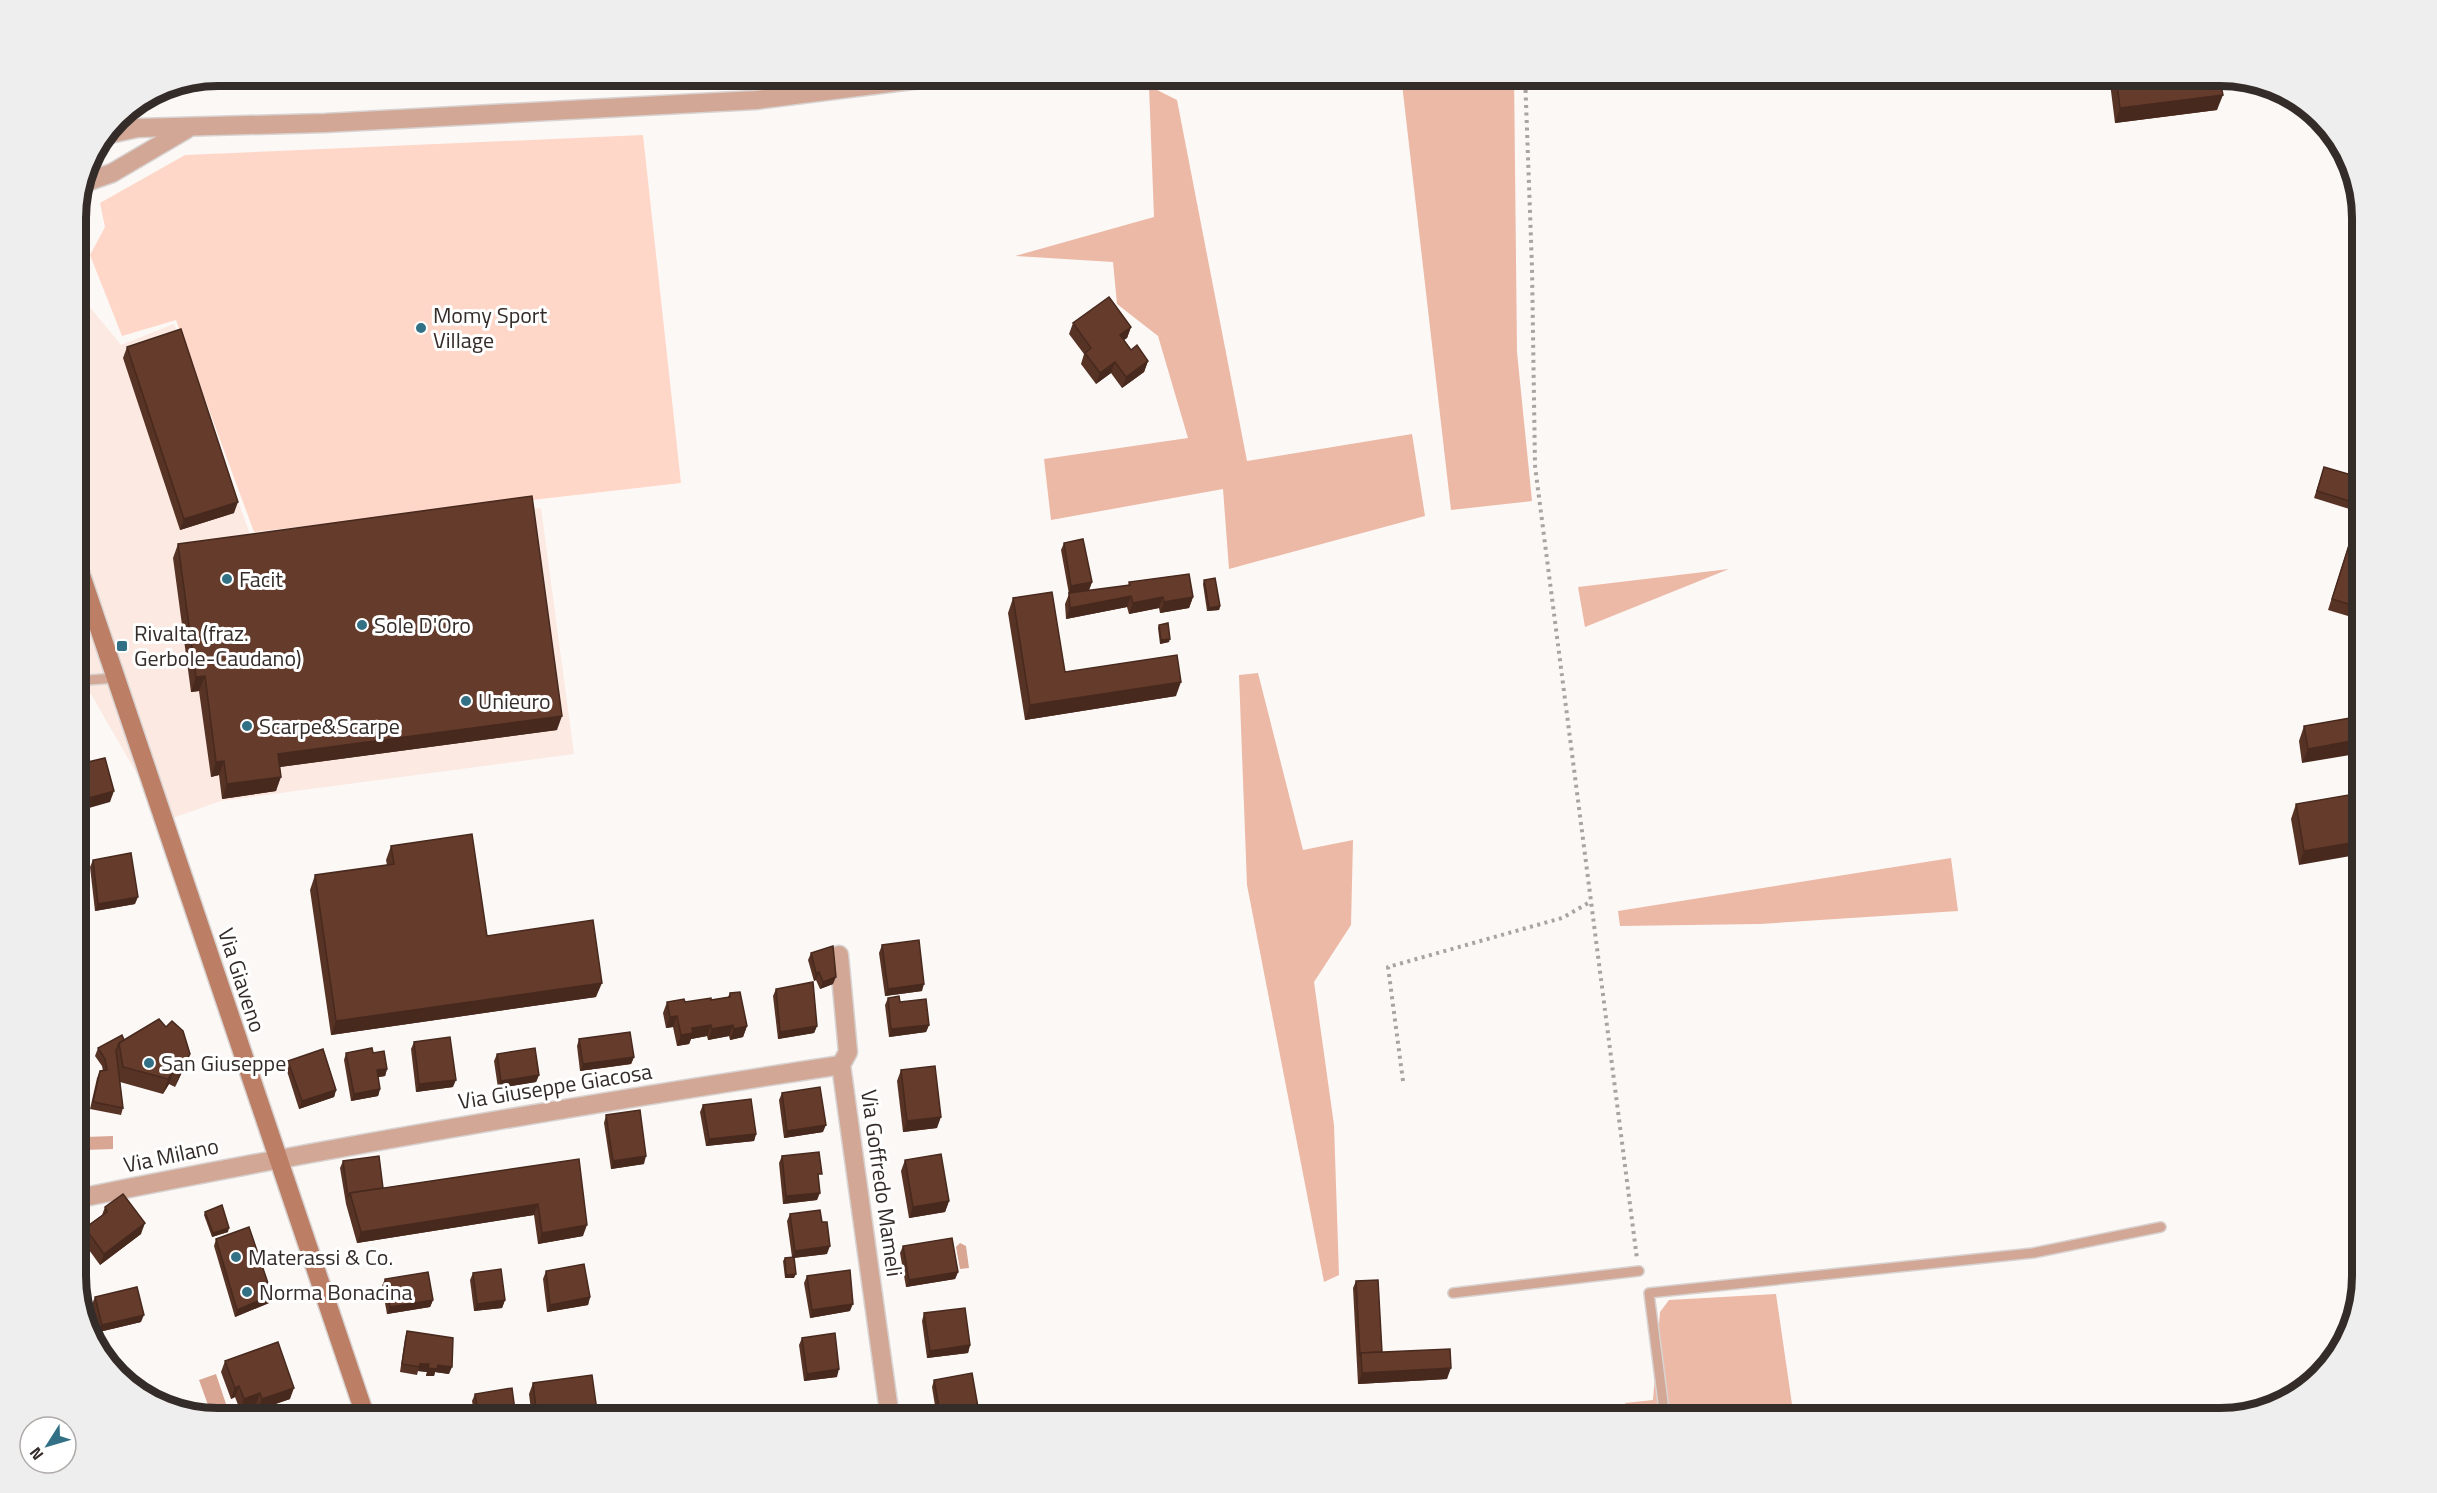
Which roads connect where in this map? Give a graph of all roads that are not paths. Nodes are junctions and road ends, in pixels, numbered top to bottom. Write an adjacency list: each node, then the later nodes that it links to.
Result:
1 (874, 85): 2 (street)
2 (188, 128): 3 (street); 4 (street)
3 (117, 132)
4 (90, 182)
5 (86, 589): 6 (main road, Via Giaveno)
6 (116, 678): 7 (lane); 10 (main road, Via Giaveno)
7 (86, 680)
8 (839, 955): 9 (street, Via Goffredo Mameli)
9 (841, 1065): 10 (street, Via Giuseppe Giacosa); 16 (street, Via Goffredo Mameli)
10 (277, 1158): 11 (street, Via Milano); 15 (main road, Via Giaveno)
11 (86, 1197)
12 (2161, 1227): 17 (lane)
13 (1639, 1272): 14 (lane)
14 (1453, 1293)
15 (363, 1408)
16 (889, 1408)
17 (1664, 1408)

